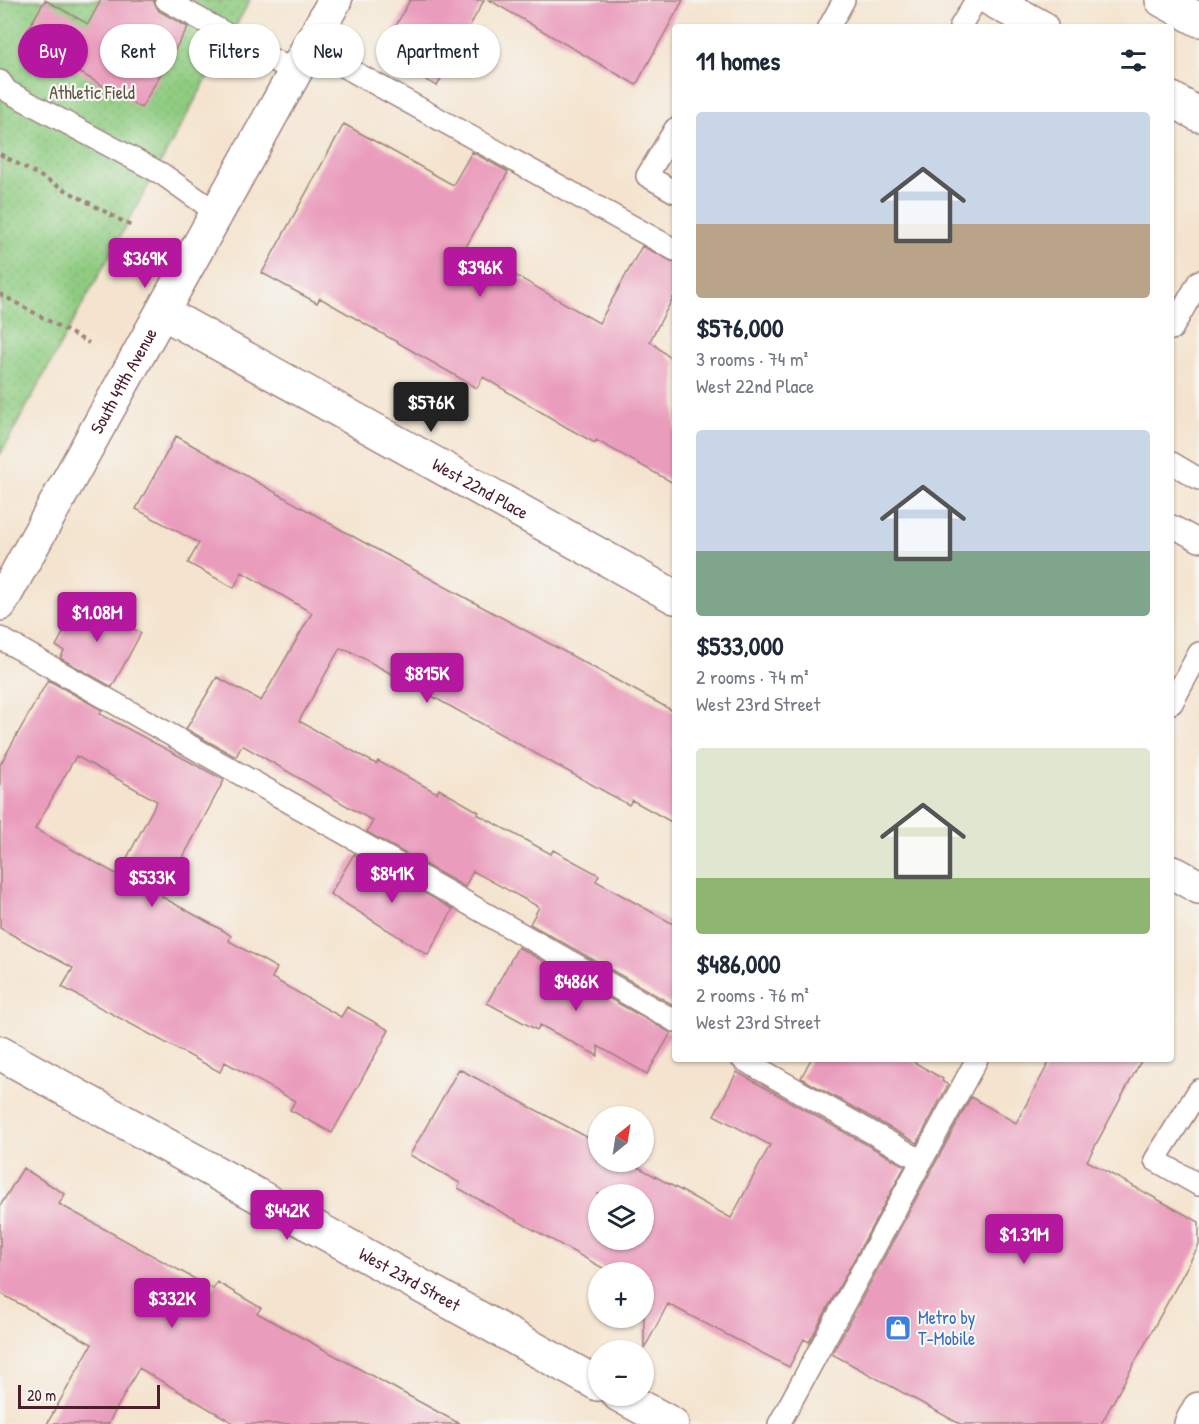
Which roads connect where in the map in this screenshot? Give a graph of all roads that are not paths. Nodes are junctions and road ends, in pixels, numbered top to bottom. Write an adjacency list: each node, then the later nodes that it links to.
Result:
1 (166, 0): 12 (lane)
2 (335, 0): 8 (street, South 49th Avenue)
3 (844, 0): 9 (lane)
4 (976, 0): 10 (lane)
5 (992, 0): 11 (street)
6 (1162, 0): 7 (street)
7 (1199, 20)
8 (322, 24)
9 (831, 24)
10 (962, 24)
11 (1036, 24)
12 (292, 55)
13 (292, 77): 20 (street, South 49th Avenue)
14 (339, 78): 21 (lane)
15 (0, 81): 20 (lane)
16 (1174, 100): 17 (street)
17 (1199, 115)
18 (672, 134): 19 (lane)
19 (672, 190)
20 (217, 213): 23 (street, South 49th Avenue)
21 (672, 248)
22 (1199, 281): 24 (lane)
23 (162, 312): 29 (street, West 22nd Place); 30 (street, South 49th Avenue)
24 (1174, 325)
25 (1174, 465): 26 (lane)
26 (1199, 479)
27 (1174, 527): 28 (lane)
28 (1199, 541)
29 (672, 595)
30 (0, 604)
31 (0, 638): 36 (lane)
32 (1199, 653): 33 (lane)
33 (1174, 699)
34 (1174, 873): 35 (street)
35 (1199, 887)
36 (672, 1019)
37 (0, 1053): 43 (street, West 23rd Street)
38 (747, 1062): 41 (lane)
39 (976, 1062): 41 (lane)
40 (1199, 1090): 42 (lane)
41 (922, 1161): 47 (lane)
42 (1199, 1185)
43 (588, 1378)
44 (639, 1406): 46 (street)
45 (1199, 1409): 48 (street)
46 (672, 1424)
47 (778, 1424)
48 (1191, 1424)

